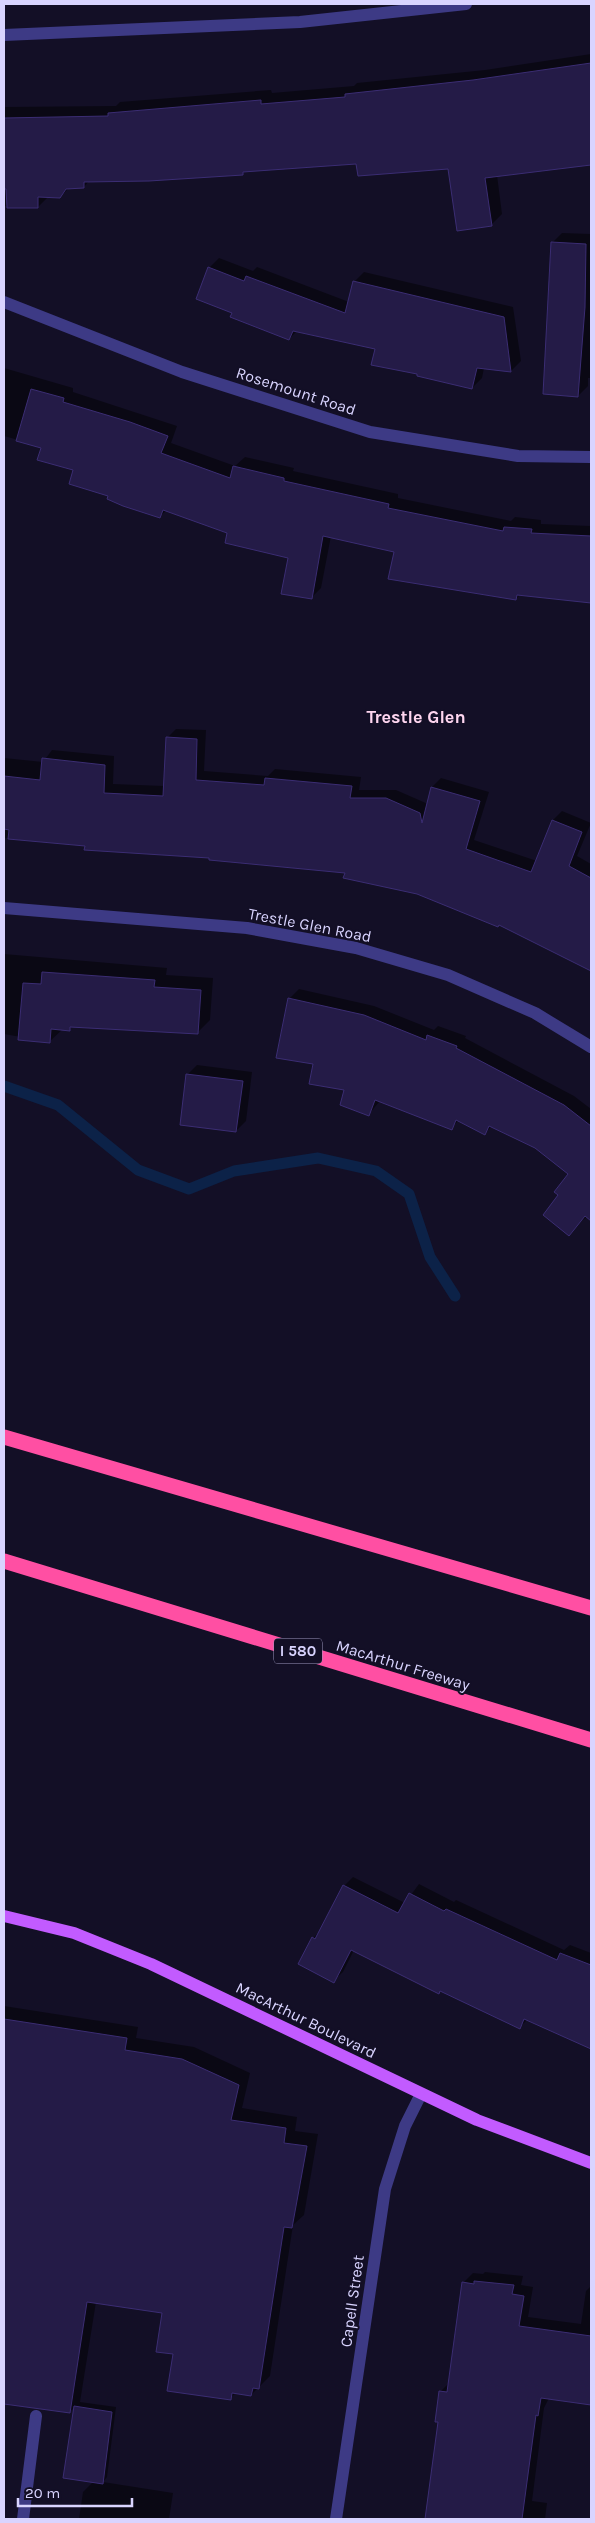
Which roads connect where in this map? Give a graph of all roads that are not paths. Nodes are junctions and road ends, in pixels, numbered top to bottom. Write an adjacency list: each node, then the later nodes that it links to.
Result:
1 (466, 4): 2 (street)
2 (4, 35)
3 (4, 302): 4 (street, Rosemount Road)
4 (591, 457)
5 (4, 908): 6 (street, Trestle Glen Road)
6 (591, 1047)
7 (4, 1437): 9 (highway)
8 (4, 1561): 10 (highway, MacArthur Freeway / I 580)
9 (591, 1608)
10 (591, 1740)
11 (4, 1916): 12 (main road, MacArthur Boulevard)
12 (421, 2094): 13 (main road, MacArthur Boulevard); 16 (street, Capell Street)
13 (591, 2163)
14 (36, 2416): 15 (street)
15 (23, 2519)
16 (336, 2519)

